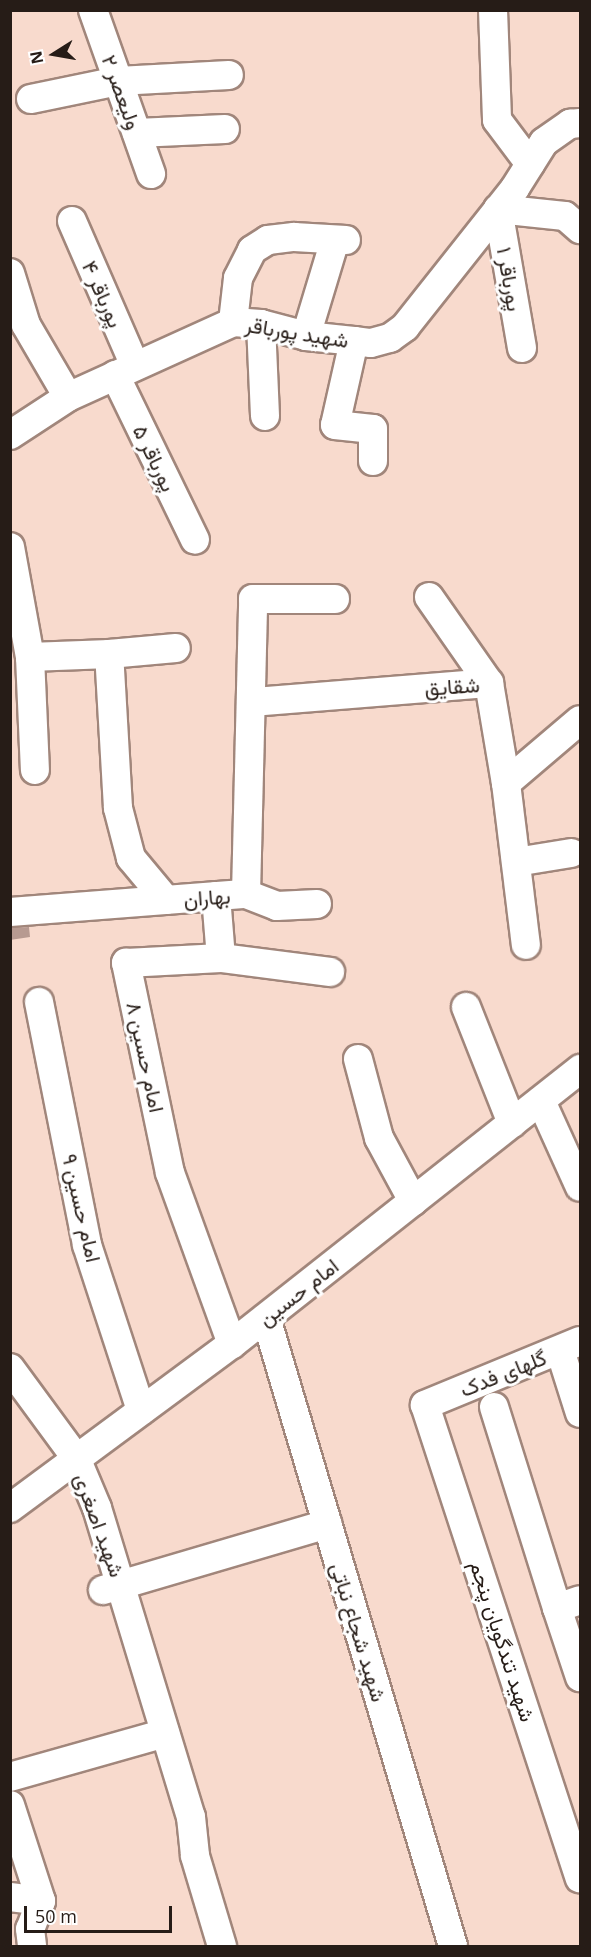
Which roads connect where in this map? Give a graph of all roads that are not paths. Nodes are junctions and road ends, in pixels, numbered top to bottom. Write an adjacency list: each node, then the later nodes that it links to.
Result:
1 (93, 10): 4 (street, ولیعصر ۲)
2 (493, 10): 9 (street)
3 (229, 75): 4 (street)
4 (118, 81): 5 (street); 8 (street, ولیعصر ۲)
5 (31, 99)
6 (580, 123): 9 (street, شهید پورباقر)
7 (225, 129): 8 (street)
8 (137, 133): 10 (street, ولیعصر ۲)
9 (530, 164): 11 (street, شهید پورباقر)
10 (151, 174)
11 (498, 209): 13 (street); 18 (street, شهید پورباقر); 19 (street, پورباقر ۱)
12 (72, 221): 20 (street, پورباقر ۴)
13 (580, 229)
14 (10, 273): 21 (street)
15 (233, 322): 16 (street, شهید پورباقر); 17 (street); 20 (street, شهید پورباقر)
16 (261, 324): 17 (street, شهید پورباقر); 22 (street)
17 (306, 336): 18 (street, شهید پورباقر)
18 (354, 341): 24 (street)
19 (522, 348)
20 (125, 371): 21 (street, شهید پورباقر); 25 (street, پورباقر ۵)
21 (68, 397): 23 (street, شهید پورباقر)
22 (265, 416)
23 (10, 435)
24 (373, 461)
25 (195, 540)
26 (10, 547): 31 (street)
27 (429, 597): 32 (street)
28 (335, 599): 33 (street, بهاران)
29 (176, 648): 30 (street)
30 (108, 654): 31 (street); 41 (street)
31 (30, 657): 35 (street)
32 (489, 682): 33 (street, شقایق); 36 (street, شقایق)
33 (253, 702): 39 (street, بهاران)
34 (580, 720): 36 (street)
35 (35, 770)
36 (506, 783): 38 (street, شقایق)
37 (571, 853): 38 (street)
38 (516, 862): 44 (street, شقایق)
39 (246, 894): 40 (street, بهاران); 42 (street)
40 (216, 896): 41 (street, بهاران); 45 (street)
41 (166, 900): 43 (street, بهاران)
42 (317, 904)
43 (10, 912)
44 (526, 945)
45 (221, 958): 46 (street, امام حسین ۸); 56 (street, امام حسین ۸)
46 (330, 972)
47 (39, 1002): 61 (street, امام حسین ۹)
48 (466, 1007): 52 (street)
49 (358, 1059): 54 (street)
50 (580, 1069): 51 (street, امام حسین)
51 (541, 1101): 52 (street, امام حسین); 53 (street)
52 (512, 1124): 54 (street, امام حسین)
53 (580, 1187)
54 (413, 1201): 55 (street, امام حسین)
55 (266, 1318): 56 (street, امام حسین); 65 (street, شهید شجاع نباتی)
56 (232, 1344): 61 (street, امام حسین)
57 (570, 1346): 59 (street, گلهای فدک); 62 (street)
58 (10, 1368): 63 (street)
59 (425, 1405): 72 (street, شهید تندگویان پنجم)
60 (494, 1407): 67 (street)
61 (141, 1410): 63 (street, امام حسین)
62 (580, 1413)
63 (76, 1458): 64 (street, امام حسین); 66 (street, شهید اصغری)
64 (10, 1508)
65 (327, 1524): 66 (street); 77 (street, شهید شجاع نباتی)
66 (112, 1587): 69 (street, شهید اصغری)
67 (569, 1604): 68 (street)
68 (580, 1677)
69 (158, 1735): 70 (street); 76 (street, شهید اصغری)
70 (10, 1777)
71 (10, 1804): 74 (street)
72 (580, 1878)
73 (10, 1897): 74 (street)
74 (41, 1901): 75 (street)
75 (32, 1947)
76 (222, 1947)
77 (453, 1947)

